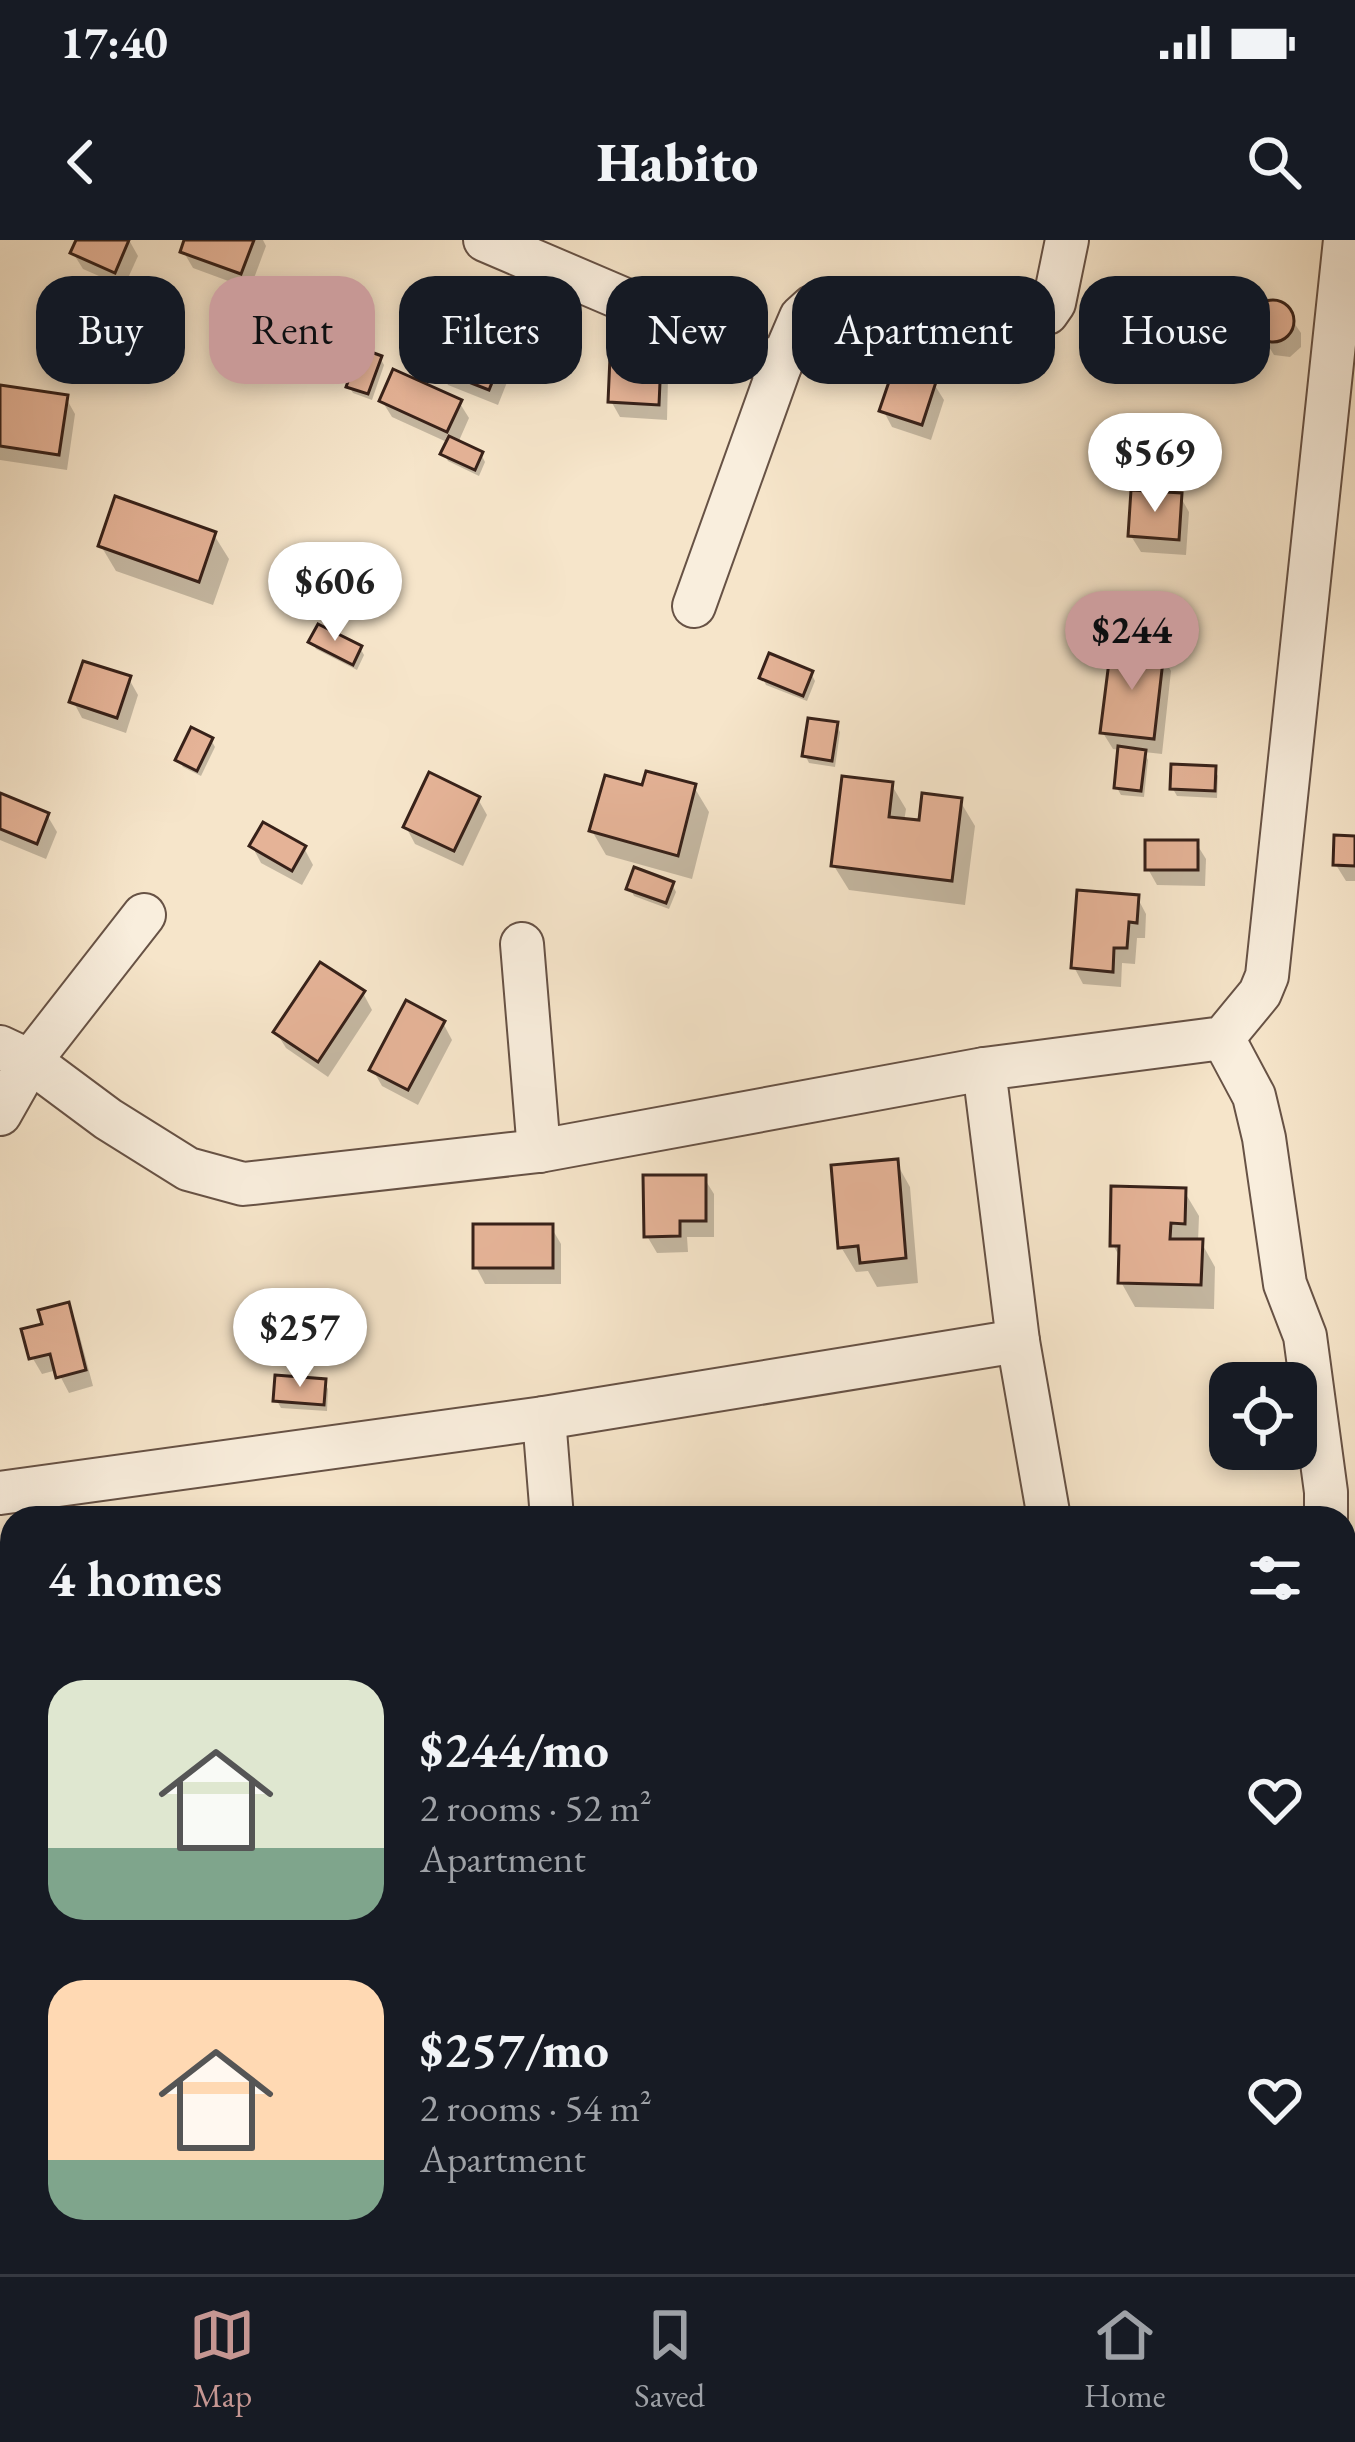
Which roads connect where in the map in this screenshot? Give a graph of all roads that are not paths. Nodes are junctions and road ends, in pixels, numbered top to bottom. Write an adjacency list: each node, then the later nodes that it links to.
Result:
1 (485, 240): 4 (street)
2 (1067, 240): 4 (street)
3 (1345, 240): 8 (street)
4 (780, 366): 5 (street)
5 (694, 606)
6 (144, 915): 9 (street)
7 (522, 944): 12 (street)
8 (1223, 1038): 10 (street); 19 (street)
9 (15, 1054): 11 (street); 12 (street)
10 (984, 1070): 12 (street); 13 (street)
11 (0, 1114)
12 (539, 1151)
13 (1018, 1341): 14 (street); 18 (street)
14 (544, 1418): 16 (street); 17 (street)
15 (0, 1493): 16 (street)
16 (59, 1501)
17 (551, 1506)
18 (1047, 1506)
19 (1326, 1506)

